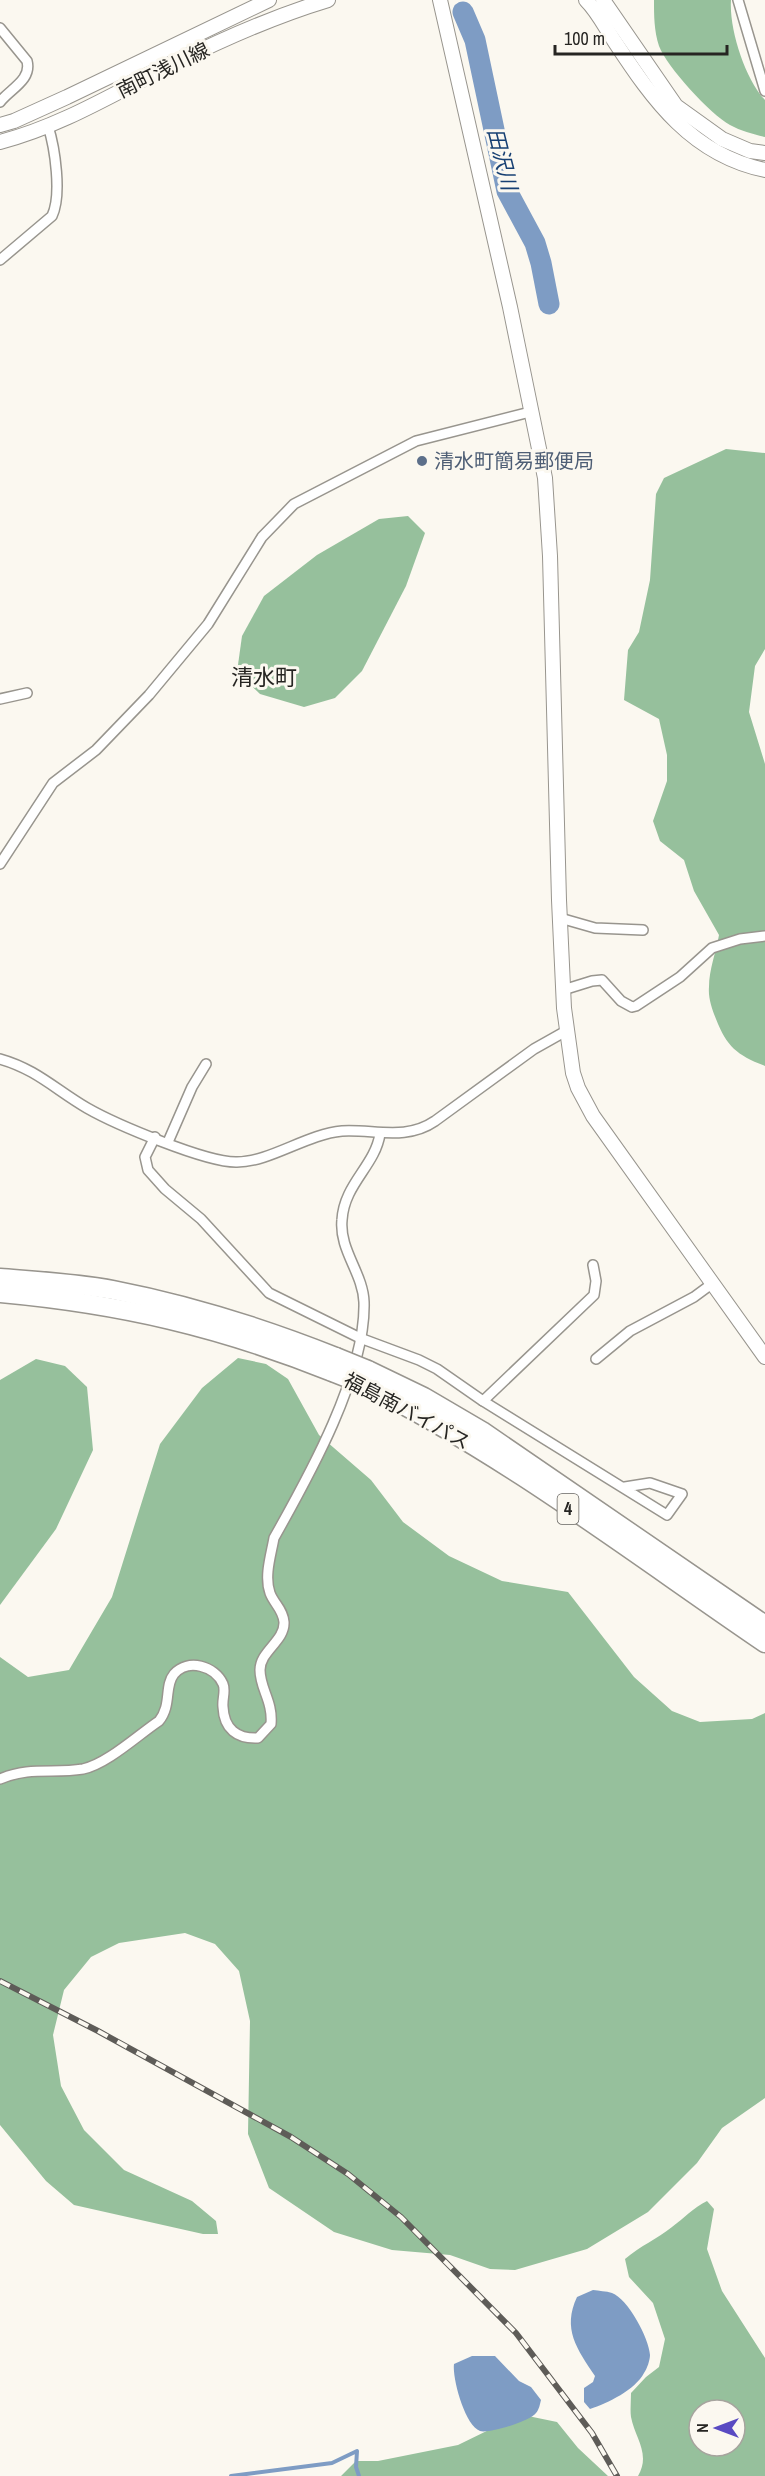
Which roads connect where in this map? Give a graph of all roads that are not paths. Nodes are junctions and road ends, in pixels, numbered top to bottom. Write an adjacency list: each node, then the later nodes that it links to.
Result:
1 (269, 0): 10 (street, 南町浅川線)
2 (328, 0): 11 (street, 南町浅川線)
3 (440, 0): 16 (street)
4 (586, 0): 14 (street)
5 (603, 0): 13 (street)
6 (738, 0): 8 (street)
7 (0, 28): 9 (street)
8 (765, 91)
9 (0, 102)
10 (0, 125)
11 (48, 126): 12 (street, 南町浅川線); 15 (street)
12 (0, 142)
13 (765, 153)
14 (765, 170)
15 (0, 260)
16 (530, 412): 19 (street); 20 (street)
17 (27, 693): 18 (street)
18 (0, 699)
19 (0, 864)
20 (560, 918): 21 (street); 23 (street)
21 (643, 930)
22 (765, 936): 23 (street)
23 (563, 990): 24 (street)
24 (566, 1030): 27 (street); 32 (street)
25 (0, 1059): 28 (street)
26 (206, 1064): 29 (street)
27 (380, 1134): 29 (street); 34 (street)
28 (155, 1137): 29 (street); 34 (street)
29 (168, 1142)
30 (593, 1265): 39 (street)
31 (0, 1278): 37 (highway, 福島南バイパス / 4)
32 (713, 1283): 35 (street); 36 (street)
33 (0, 1293): 37 (highway, 福島南バイパス / 4)
34 (360, 1338): 39 (street); 43 (street)
35 (765, 1357)
36 (596, 1359)
37 (334, 1364): 38 (highway, 福島南バイパス / 4, bridge)
38 (367, 1378): 41 (highway, 福島南バイパス / 4); 42 (highway, 福島南バイパス / 4)
39 (483, 1401): 40 (street)
40 (626, 1487): 40 (street)
41 (765, 1625)
42 (765, 1643)
43 (0, 1779)

